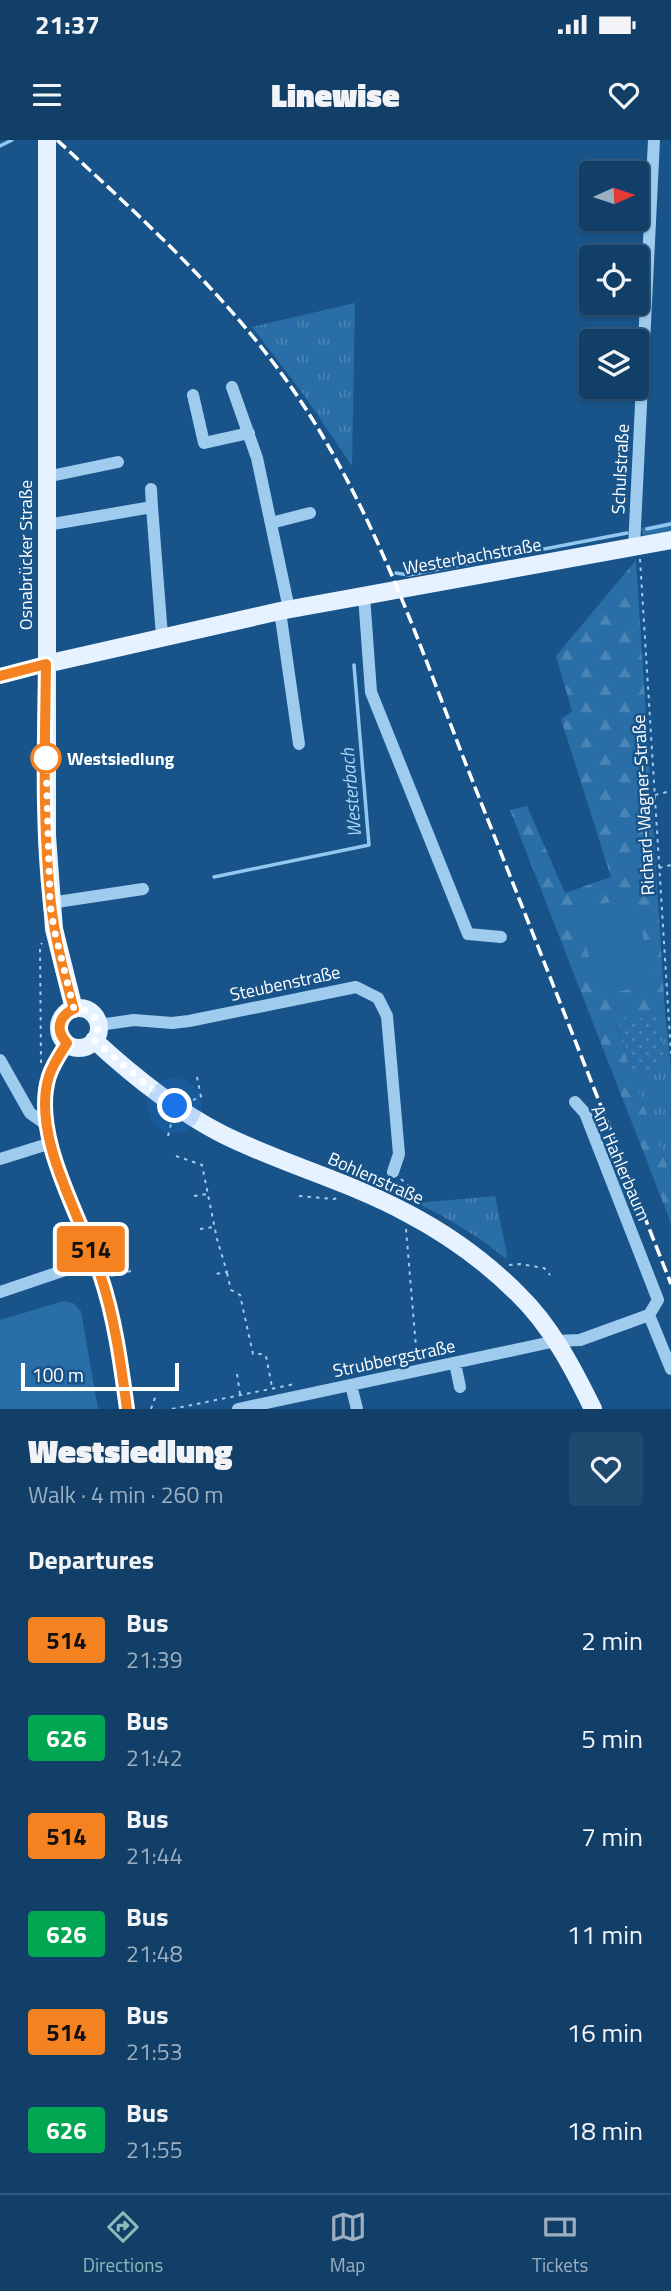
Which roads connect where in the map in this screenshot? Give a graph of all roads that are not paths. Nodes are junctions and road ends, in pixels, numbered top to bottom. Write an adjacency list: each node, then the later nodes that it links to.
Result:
1 (47, 140): 7 (main road, Osnabrücker Straße)
2 (654, 140): 14 (street, Schulstraße)
3 (232, 387): 5 (street)
4 (192, 395): 5 (street)
5 (249, 433): 11 (street)
6 (118, 462): 7 (street)
7 (46, 477): 12 (main road, Osnabrücker Straße)
8 (151, 489): 9 (street)
9 (152, 507): 12 (street); 17 (street)
10 (310, 513): 11 (street)
11 (271, 523): 16 (street)
12 (47, 525): 18 (main road, Osnabrücker Straße)
13 (671, 540): 14 (main road, Westerbachstraße)
14 (637, 551): 15 (main road, Westerbachstraße)
15 (364, 596): 16 (main road, Westerbachstraße); 23 (street)
16 (284, 610): 17 (main road, Westerbachstraße); 20 (street)
17 (162, 636): 18 (main road, Westerbachstraße)
18 (46, 664): 19 (street); 22 (main road, Osnabrücker Straße)
19 (0, 676)
20 (299, 744)
21 (143, 888): 22 (street)
22 (50, 904): 24 (main road, Osnabrücker Straße)
23 (501, 937)
24 (74, 1009): 25 (main road); 26 (main road)
25 (97, 1032): 26 (main road); 32 (street, Steubenstraße); 36 (main road, Bohlenstraße)
26 (67, 1043): 29 (street)
27 (0, 1060): 29 (street)
28 (575, 1102): 35 (street, Am Hahlerbaum)
29 (47, 1125): 30 (street)
30 (51, 1143): 31 (street); 33 (street)
31 (0, 1159)
32 (393, 1172)
33 (95, 1260): 34 (street); 42 (street)
34 (0, 1292)
35 (649, 1315): 36 (street); 38 (street, Am Hahlerbaum)
36 (556, 1341): 37 (street, Strubbergstraße); 44 (main road, Bohlenstraße)
37 (455, 1363): 39 (street, Strubbergstraße); 40 (street)
38 (671, 1369)
39 (351, 1385): 41 (street, Strubbergstraße); 43 (street)
40 (460, 1388)
41 (248, 1408)
42 (127, 1409)
43 (357, 1409)
44 (593, 1409)

